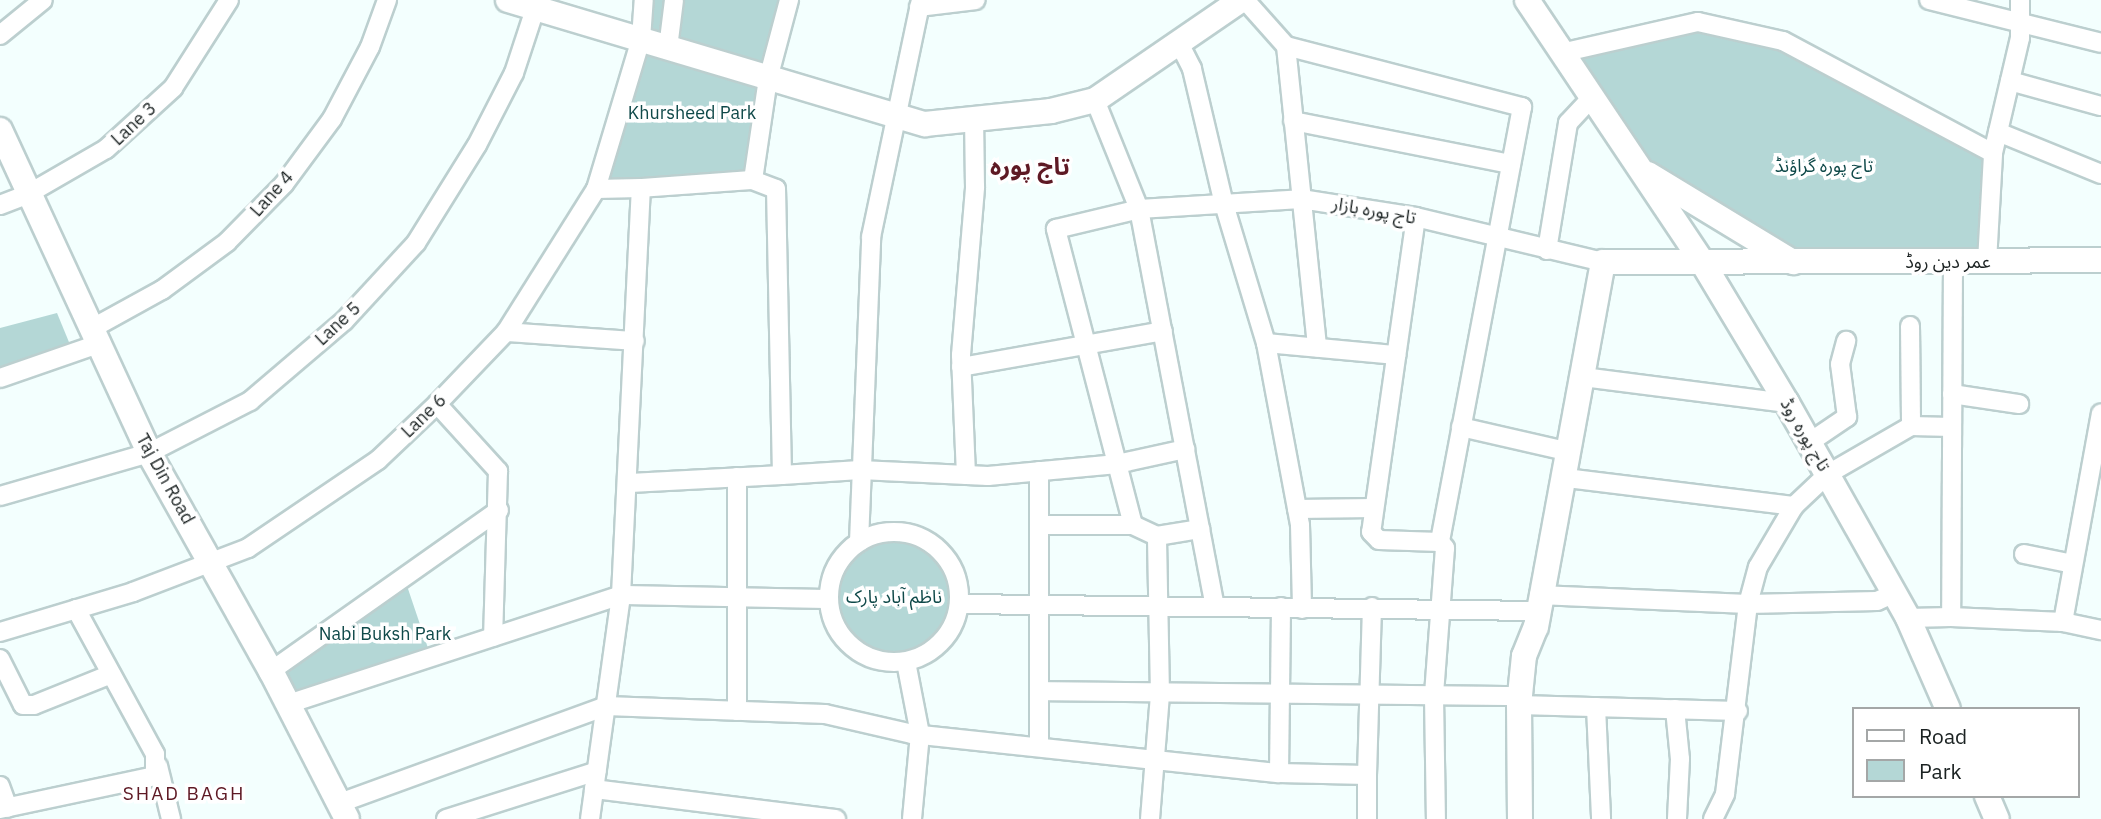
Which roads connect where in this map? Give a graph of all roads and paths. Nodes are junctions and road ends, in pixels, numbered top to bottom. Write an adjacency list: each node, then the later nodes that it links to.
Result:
1 (43, 0): 16 (street)
2 (229, 0): 40 (street, Lane 3)
3 (387, 0): 57 (street, Lane 4)
4 (509, 0): 13 (main road)
5 (644, 0): 17 (street, Lane 6)
6 (674, 0): 21 (street)
7 (789, 0): 23 (street)
8 (976, 0): 14 (street)
9 (1243, 0): 18 (main road); 20 (street)
10 (1527, 0): 22 (main road, تاج پورہ روڈ)
11 (1929, 0): 15 (street)
12 (2021, 0): 15 (street)
13 (537, 4): 17 (main road); 78 (street, Lane 5)
14 (920, 4): 28 (street)
15 (2020, 22): 19 (street); 24 (street)
16 (0, 35)
17 (641, 39): 21 (main road); 39 (street, Lane 6)
18 (1179, 43): 26 (main road); 42 (street)
19 (2101, 43)
20 (1286, 46): 30 (street); 34 (street)
21 (668, 48): 23 (main road)
22 (1561, 53): 25 (main road, تاج پورہ روڈ); 33 (street)
23 (768, 79): 28 (main road); 37 (street)
24 (2010, 81): 27 (street); 32 (street)
25 (1592, 97): 35 (main road, تاج پورہ روڈ); 47 (street)
26 (1095, 100): 29 (main road); 44 (street)
27 (2101, 106)
28 (894, 115): 29 (main road); 80 (street)
29 (974, 119): 64 (street)
30 (1293, 121): 34 (street); 41 (street)
31 (0, 130): 40 (main road, Taj Din Road)
32 (1998, 132): 33 (street); 36 (street)
33 (1993, 153): 52 (street)
34 (1511, 164): 46 (street)
35 (1643, 171): 48 (main road, تاج پورہ روڈ); 51 (main road, تاج پورہ روڈ)
36 (2101, 174)
37 (753, 180): 38 (street); 82 (street)
38 (641, 188): 39 (street); 58 (street)
39 (596, 189): 56 (street, Lane 6)
40 (28, 194): 43 (street, Lane 3); 57 (main road, Taj Din Road)
41 (1301, 199): 42 (street, تاج پورہ بازار); 45 (street, تاج پورہ بازار); 62 (street)
42 (1224, 204): 44 (street, تاج پورہ بازار); 60 (street)
43 (0, 205)
44 (1139, 209): 55 (street); 61 (street, تاج پورہ بازار)
45 (1416, 217): 46 (street, تاج پورہ بازار); 63 (street)
46 (1497, 238): 47 (street, تاج پورہ بازار); 73 (street)
47 (1547, 250): 50 (street, تاج پورہ بازار)
48 (1701, 260): 50 (main road, عمر دین روڈ); 51 (main road, عمر دین روڈ); 68 (main road, تاج پورہ روڈ)
49 (2101, 260): 52 (main road, عمر دین روڈ)
50 (1603, 262): 65 (main road)
51 (1794, 262): 53 (main road, عمر دین روڈ)
52 (1987, 262): 53 (main road, عمر دین روڈ)
53 (1953, 263): 67 (street)
54 (1910, 326): 72 (street)
55 (1163, 331): 61 (street); 76 (street)
56 (506, 332): 58 (street); 69 (street, Lane 6)
57 (94, 337): 66 (street, Lane 4); 78 (main road, Taj Din Road)
58 (635, 341): 87 (street)
59 (1846, 341): 75 (street)
60 (1266, 343): 62 (street); 91 (street)
61 (1086, 345): 64 (street); 79 (street)
62 (1317, 347): 63 (street)
63 (1396, 355): 90 (street)
64 (961, 367): 84 (street)
65 (1583, 377): 68 (street); 77 (main road)
66 (0, 378)
67 (1952, 394): 70 (street); 74 (street)
68 (1787, 403): 75 (main road, تاج پورہ روڈ)
69 (437, 404): 92 (street); 100 (street, Lane 6)
70 (2019, 404)
71 (2101, 413): 101 (street)
72 (1911, 426): 74 (street); 83 (street)
73 (1461, 427): 77 (street); 98 (street)
74 (1952, 427): 117 (street)
75 (1810, 442): 83 (main road, تاج پورہ روڈ)
76 (1185, 449): 79 (street); 95 (street)
77 (1570, 452): 86 (main road)
78 (149, 453): 88 (street, Lane 5); 100 (main road, Taj Din Road)
79 (1117, 464): 81 (street); 94 (street)
80 (860, 470): 82 (street); 84 (street); 97 (street)
81 (1039, 471): 84 (street); 93 (street)
82 (782, 474): 85 (street)
83 (1828, 474): 89 (street); 102 (main road, تاج پورہ روڈ)
84 (966, 475)
85 (737, 477): 87 (street); 104 (street)
86 (1566, 478): 89 (street); 106 (main road)
87 (629, 483): 103 (street)
88 (0, 496)
89 (1794, 506): 109 (street)
90 (1374, 508): 91 (street); 98 (street)
91 (1297, 509): 116 (street)
92 (499, 510): 122 (street); 125 (street)
93 (1039, 525): 94 (street); 108 (street)
94 (1133, 525): 96 (street)
95 (1200, 529): 96 (street); 111 (street)
96 (1157, 536): 110 (street)
97 (859, 542): 105 (street); 107 (street)
98 (1440, 542): 114 (street)
99 (2024, 554): 101 (street)
100 (213, 564): 115 (street, Lane 6); 125 (main road, Taj Din Road)
101 (2073, 564): 119 (street)
102 (1895, 593): 109 (street); 118 (main road, تاج پورہ روڈ)
103 (621, 595): 104 (street); 122 (street); 134 (street)
104 (737, 598): 105 (street); 138 (street)
105 (829, 599): 124 (street)
106 (1538, 603): 109 (street); 114 (street); 132 (main road)
107 (959, 604): 108 (street); 124 (street)
108 (1039, 604): 110 (street); 127 (street)
109 (1748, 604): 139 (street)
110 (1160, 606): 111 (street); 128 (street)
111 (1215, 606): 112 (street)
112 (1281, 607): 116 (street); 129 (street)
113 (1372, 607): 114 (street); 116 (street); 130 (street)
114 (1441, 608): 131 (street)
115 (76, 609): 121 (street, Lane 6); 126 (street)
116 (1302, 609)
117 (1951, 617): 118 (street); 119 (street)
118 (1908, 618): 136 (main road, تاج پورہ روڈ)
119 (2063, 622): 120 (street)
120 (2101, 630)
121 (0, 632)
122 (493, 637): 133 (street)
123 (0, 659): 126 (street)
124 (906, 662): 140 (street)
125 (271, 671): 133 (main road, Taj Din Road)
126 (111, 674): 143 (street)
127 (1039, 691): 128 (street); 141 (street)
128 (1160, 695): 129 (street); 142 (street)
129 (1281, 696): 130 (street); 145 (street)
130 (1369, 696): 131 (street); 146 (street)
131 (1434, 696): 132 (street); 159 (street)
132 (1519, 700): 135 (street); 160 (main road)
133 (288, 704): 151 (main road, Taj Din Road)
134 (606, 706): 138 (street); 144 (street); 151 (street)
135 (1596, 707): 137 (street); 161 (street)
136 (1947, 707)
137 (1675, 709): 139 (street); 162 (street)
138 (737, 711): 140 (street)
139 (1738, 711): 163 (street)
140 (920, 734): 141 (street); 156 (street)
141 (1039, 746): 142 (street)
142 (1157, 759): 145 (street); 157 (street)
143 (158, 766): 150 (street); 152 (street)
144 (597, 771): 148 (street); 153 (street)
145 (1279, 773): 146 (street)
146 (1367, 775): 158 (street)
147 (0, 786): 150 (street)
148 (594, 789): 154 (street); 155 (street)
149 (1988, 798): 164 (main road)
150 (4, 809)
151 (342, 811)
152 (171, 819)
153 (446, 819)
154 (590, 819)
155 (836, 819)
156 (912, 819)
157 (1150, 819)
158 (1367, 819)
159 (1437, 819)
160 (1520, 819)
161 (1601, 819)
162 (1677, 819)
163 (1713, 819)
164 (1997, 819)

